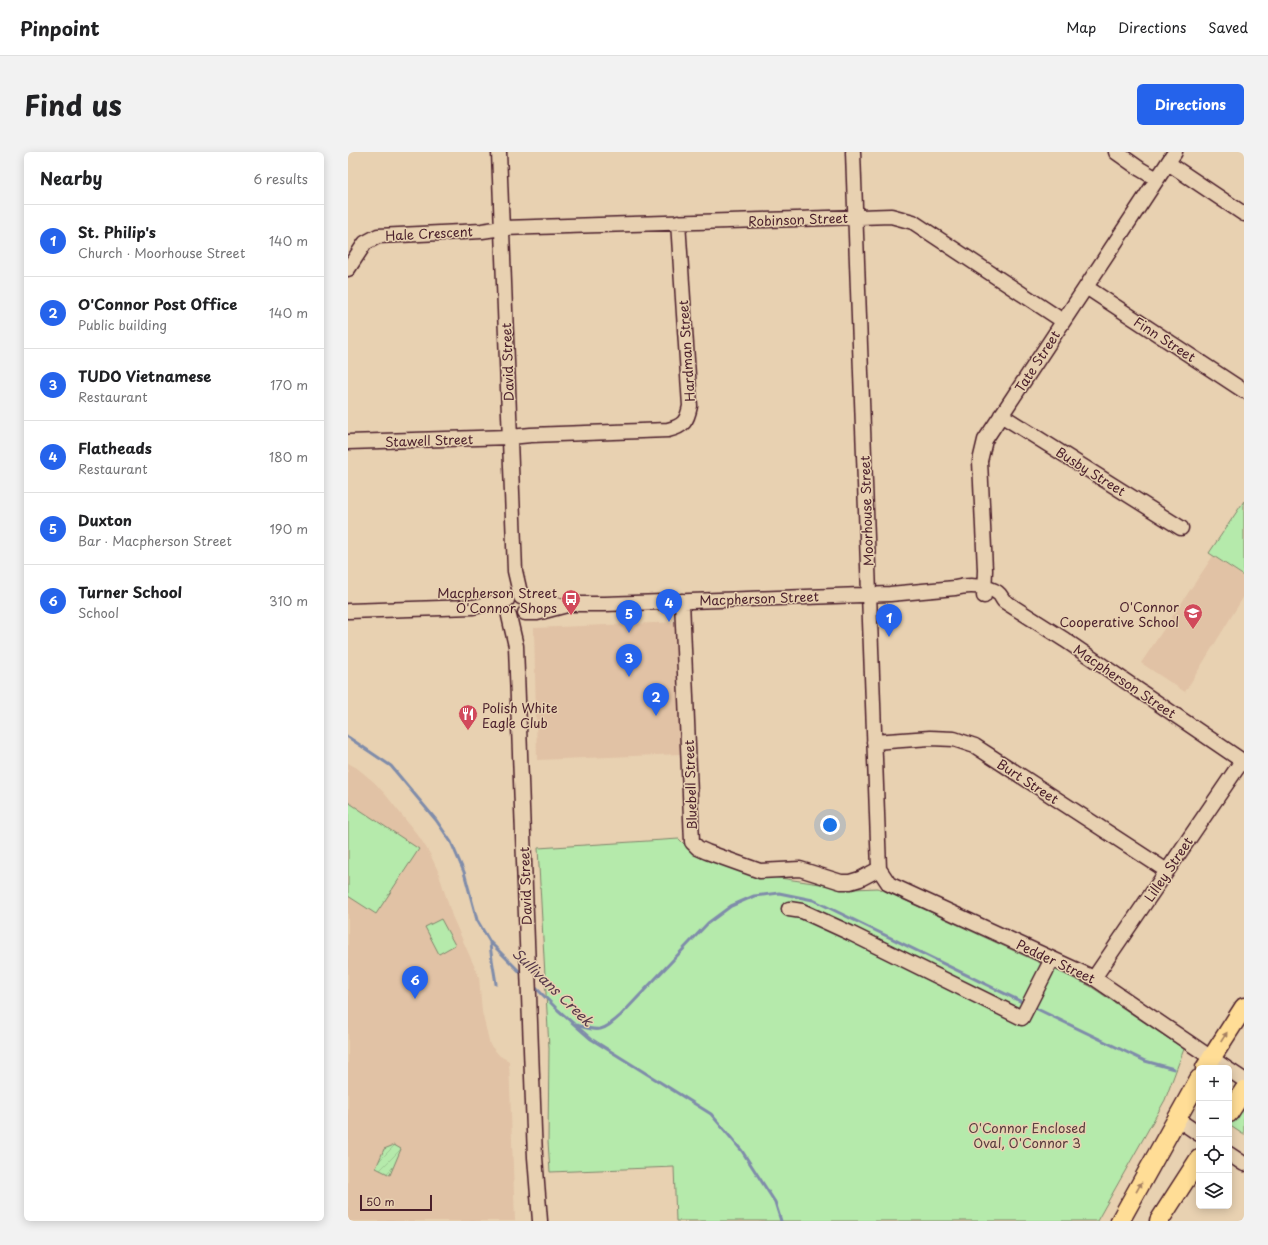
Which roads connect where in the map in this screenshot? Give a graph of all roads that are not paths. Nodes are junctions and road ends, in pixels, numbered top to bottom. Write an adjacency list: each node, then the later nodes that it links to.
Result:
1 (499, 152): 9 (street, David Street)
2 (853, 152): 7 (street, Moorhouse Street)
3 (1116, 152): 5 (street)
4 (1171, 158): 5 (street, Tate Street); 6 (street)
5 (1157, 179): 11 (street, Tate Street)
6 (1244, 214)
7 (855, 217): 8 (street, Robinson Street); 12 (street, Robinson Street); 19 (street, Moorhouse Street)
8 (678, 222): 9 (street, Robinson Street); 15 (street, Hardman Street)
9 (502, 228): 10 (street, Hale Crescent); 15 (street, David Street)
10 (348, 269)
11 (1086, 287): 12 (street, Tate Street); 13 (street, Finn Street)
12 (1063, 321): 14 (street, Tate Street)
13 (1244, 391)
14 (1001, 415): 17 (street, Busby Street); 18 (street, Tate Street)
15 (510, 437): 16 (street, Stawell Street); 20 (street, David Street)
16 (348, 442)
17 (1181, 528)
18 (984, 592): 19 (street, Macpherson Street); 27 (street, Macpherson Street)
19 (869, 594): 21 (street, Macpherson Street); 26 (street, Moorhouse Street)
20 (515, 598): 22 (street, Macpherson Street); 23 (street); 25 (street); 25 (street)
21 (682, 601): 22 (street, Macpherson Street); 28 (street, Bluebell Street)
22 (562, 605): 25 (street, Macpherson Street)
23 (473, 607): 24 (street); 25 (street, Macpherson Street)
24 (348, 611)
25 (516, 615): 45 (street, David Street)
26 (874, 742): 28 (street, Moorhouse Street); 29 (street, Burt Street)
27 (1243, 761): 29 (street, Lilley Street)
28 (879, 869): 31 (street, Pedder Street)
29 (1167, 871): 32 (street, Lilley Street)
30 (789, 909): 31 (street)
31 (1052, 959): 32 (street, Pedder Street)
32 (1094, 978): 34 (street, Pedder Street)
33 (1244, 1007): 34 (main road, one-way to 33)
34 (1208, 1063)
35 (1232, 1072): 36 (street)
36 (1244, 1080)
37 (1196, 1084): 40 (main road)
38 (1244, 1090): 39 (main road)
39 (1232, 1108)
40 (1177, 1119): 41 (street); 46 (main road, one-way to 40)
41 (1196, 1132)
42 (1232, 1156): 44 (street)
43 (1196, 1164): 47 (main road)
44 (1244, 1164)
45 (540, 1221)
46 (1120, 1221)
47 (1159, 1221)

